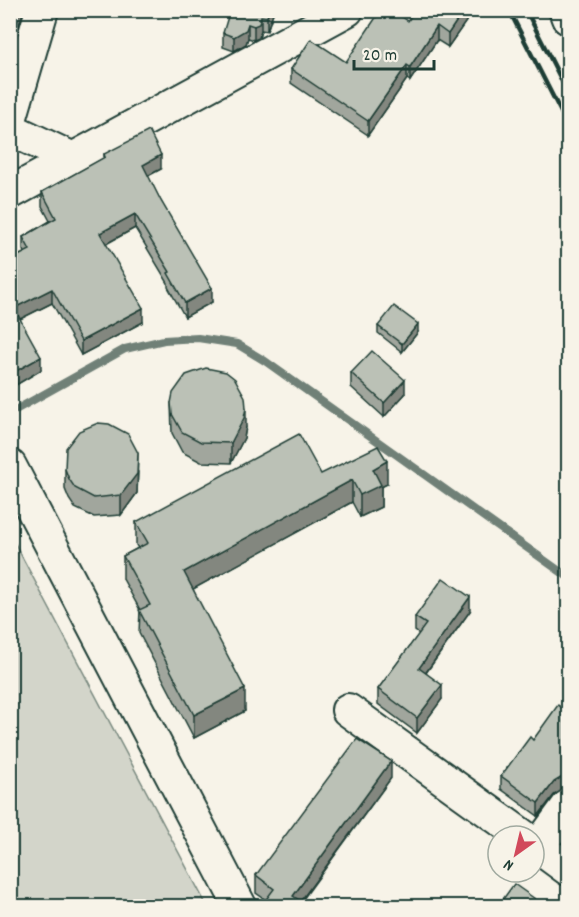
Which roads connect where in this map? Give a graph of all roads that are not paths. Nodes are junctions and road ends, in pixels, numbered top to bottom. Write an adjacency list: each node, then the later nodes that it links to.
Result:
1 (42, 10): 5 (street)
2 (347, 10): 7 (street)
3 (565, 10): 4 (street)
4 (568, 18)
5 (10, 120)
6 (10, 129): 7 (street)
7 (74, 159): 8 (street)
8 (10, 193)
9 (10, 466): 16 (street)
10 (348, 710): 12 (street)
11 (568, 806): 13 (street)
12 (507, 824)
13 (546, 828)
14 (546, 852): 15 (street)
15 (568, 869)
16 (240, 906)

